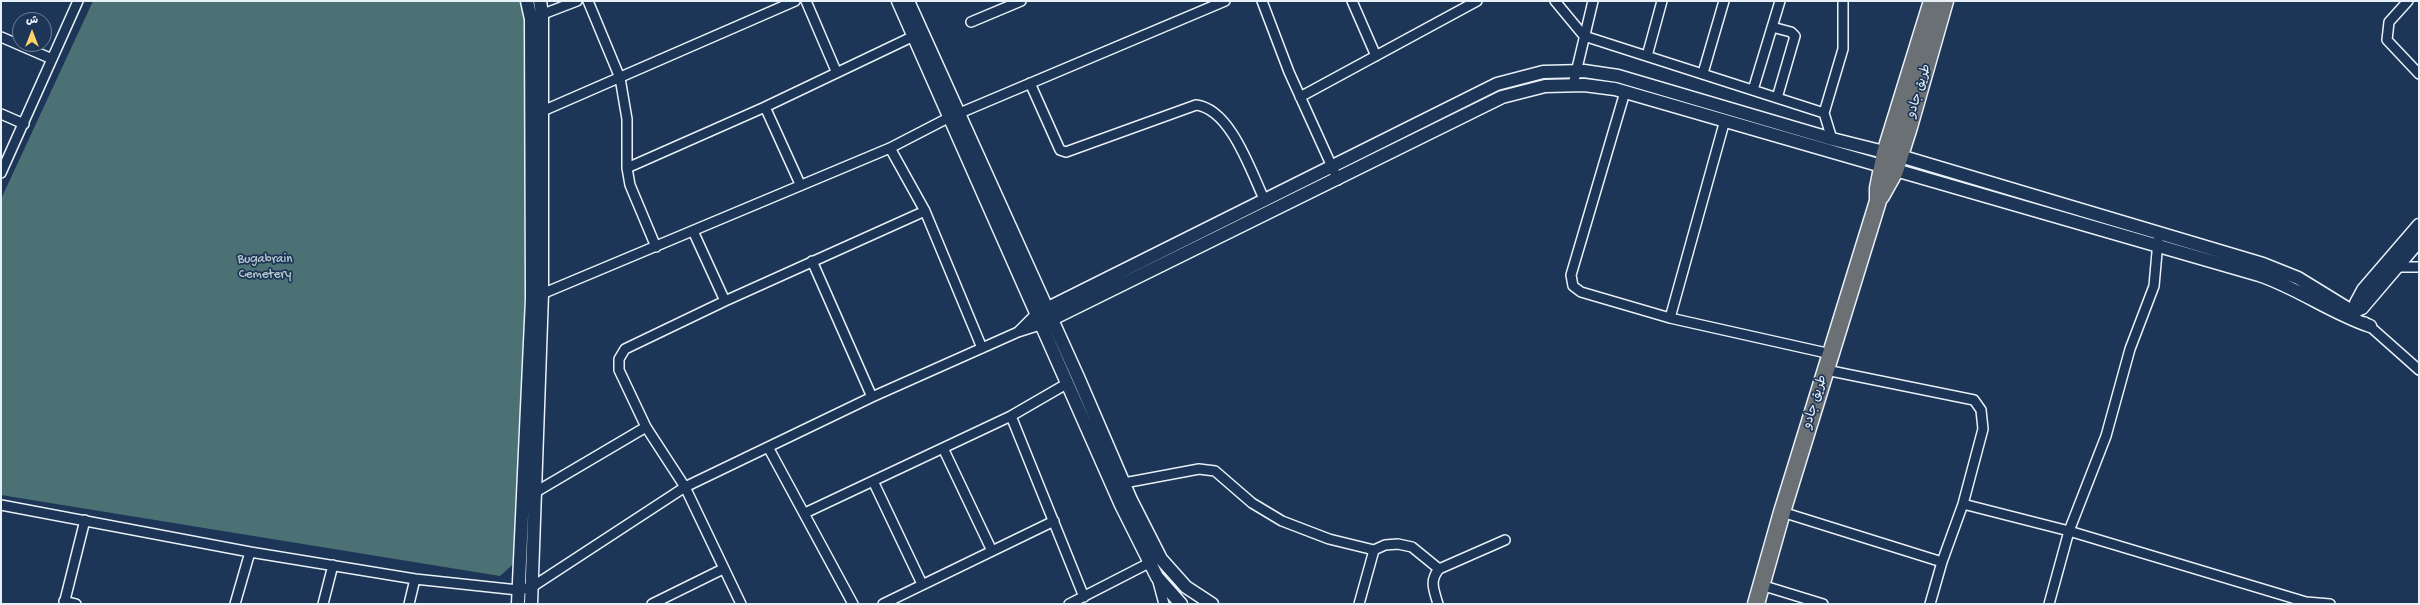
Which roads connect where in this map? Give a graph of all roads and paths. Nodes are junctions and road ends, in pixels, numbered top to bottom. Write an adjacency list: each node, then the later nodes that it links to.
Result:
1 (78, 1): 32 (street)
2 (527, 1): 24 (street)
3 (540, 1): 24 (street)
4 (577, 1): 24 (street)
5 (588, 1): 37 (street)
6 (795, 1): 37 (street)
7 (806, 1): 33 (street)
8 (898, 1): 27 (street)
9 (908, 1): 27 (street)
10 (1019, 1): 25 (street)
11 (1225, 1): 38 (street)
12 (1262, 1): 42 (street)
13 (1352, 1): 30 (street)
14 (1476, 1): 30 (street)
15 (1555, 1): 28 (street)
16 (1593, 1): 28 (street)
17 (1662, 1): 31 (street)
18 (1724, 1): 35 (street)
19 (1780, 1): 26 (street)
20 (1843, 1): 46 (street)
21 (1932, 1): 53 (highway, طريق جادو)
22 (1945, 1): 53 (highway, طريق جادو)
23 (2408, 1): 36 (street)
24 (537, 17): 45 (street)
25 (971, 22)
26 (1772, 26): 40 (street); 43 (street)
27 (917, 34): 33 (street); 48 (street)
28 (1584, 36): 31 (street); 34 (street)
29 (1, 37): 32 (street)
30 (1376, 56): 42 (street)
31 (1647, 56): 35 (street)
32 (52, 59): 50 (street)
33 (836, 71): 44 (street)
34 (1576, 72): 39 (street); 51 (street); 55 (street)
35 (1703, 73): 40 (street)
36 (2419, 74)
37 (620, 78): 45 (street); 54 (street)
38 (1030, 83): 48 (street); 59 (street)
39 (1573, 85): 41 (street); 57 (street)
40 (1753, 90): 43 (street)
41 (1625, 92): 49 (street); 76 (street)
42 (1300, 97): 55 (street)
43 (1776, 98): 46 (street)
44 (765, 107): 54 (street); 58 (street)
45 (537, 113): 69 (street)
46 (1824, 113): 51 (street)
47 (1, 114): 50 (street)
48 (953, 116): 52 (street); 73 (street); 77 (street)
49 (1725, 120): 53 (street); 76 (street)
50 (24, 124): 56 (street)
51 (1832, 140): 53 (street)
52 (890, 148): 58 (street); 60 (street)
53 (1890, 162): 63 (street); 81 (highway, طريق جادو)
54 (627, 168): 65 (street)
55 (1332, 168): 57 (street); 59 (street)
56 (1, 173)
57 (1338, 180): 78 (street)
58 (800, 184): 62 (street)
59 (1265, 201): 73 (street)
60 (925, 211): 66 (street); 80 (street)
61 (2419, 225): 70 (street)
62 (693, 231): 65 (street); 72 (street)
63 (2159, 240): 71 (street); 75 (street); 100 (street)
64 (2419, 241): 67 (street)
65 (656, 247): 69 (street)
66 (812, 261): 72 (street); 85 (street)
67 (2396, 267): 68 (street); 70 (street)
68 (2419, 267)
69 (537, 296): 93 (street); 115 (street)
70 (2366, 296): 71 (street); 74 (street); 79 (street)
71 (2332, 297): 74 (street)
72 (725, 301): 87 (street)
73 (1047, 309): 77 (street); 78 (street)
74 (2355, 312): 75 (street); 79 (street)
75 (2341, 314): 79 (street)
76 (1670, 318): 81 (street)
77 (1038, 320): 78 (street); 80 (street); 84 (street)
78 (1052, 321): 91 (street)
79 (2370, 326): 83 (street)
80 (982, 348): 85 (street)
81 (1831, 354): 82 (highway, طريق جادو)
82 (1826, 370): 94 (street); 96 (highway, طريق جادو)
83 (2419, 370)
84 (1068, 383): 86 (street); 106 (street)
85 (872, 397): 88 (street)
86 (1011, 416): 89 (street); 99 (street)
87 (646, 427): 92 (street); 93 (street)
88 (768, 446): 92 (street); 97 (street)
89 (943, 448): 90 (street); 103 (street)
90 (872, 481): 97 (street); 112 (street)
91 (1124, 483): 102 (street); 131 (street)
92 (685, 487): 108 (street); 114 (street)
93 (534, 493): 114 (street)
94 (1963, 504): 100 (street); 105 (street)
95 (1, 505): 98 (street)
96 (1782, 512): 105 (street); 113 (highway, طريق جادو)
97 (805, 513): 126 (street)
98 (86, 520): 104 (street); 117 (street)
99 (1054, 521): 103 (street); 116 (street)
100 (2069, 531): 137 (street); 138 (street)
101 (1505, 540): 109 (street)
102 (1374, 550): 109 (street); 132 (street)
103 (992, 551): 112 (street)
104 (250, 552): 107 (street); 119 (street)
105 (1942, 562): 136 (street)
106 (1149, 563): 110 (street); 116 (street)
107 (333, 565): 111 (street); 120 (street)
108 (723, 569): 124 (street); 125 (street)
109 (1440, 569): 133 (street)
110 (1157, 577): 129 (street); 130 (street)
111 (416, 579): 115 (street); 121 (street)
112 (922, 584): 127 (street)
113 (1761, 585): 134 (highway, طريق جادو); 135 (street)
114 (532, 587): 115 (street); 123 (street)
115 (518, 590): 122 (street)
116 (1084, 597): 128 (street)
117 (64, 602): 118 (street)
118 (76, 604)
119 (235, 604)
120 (322, 604)
121 (409, 604)
122 (518, 604)
123 (531, 604)
124 (654, 604)
125 (741, 604)
126 (853, 604)
127 (884, 604)
128 (1069, 604)
129 (1164, 604)
130 (1181, 604)
131 (1212, 604)
132 (1359, 604)
133 (1438, 604)
134 (1756, 604)
135 (1823, 604)
136 (1930, 604)
137 (2049, 604)
138 (2330, 604)

